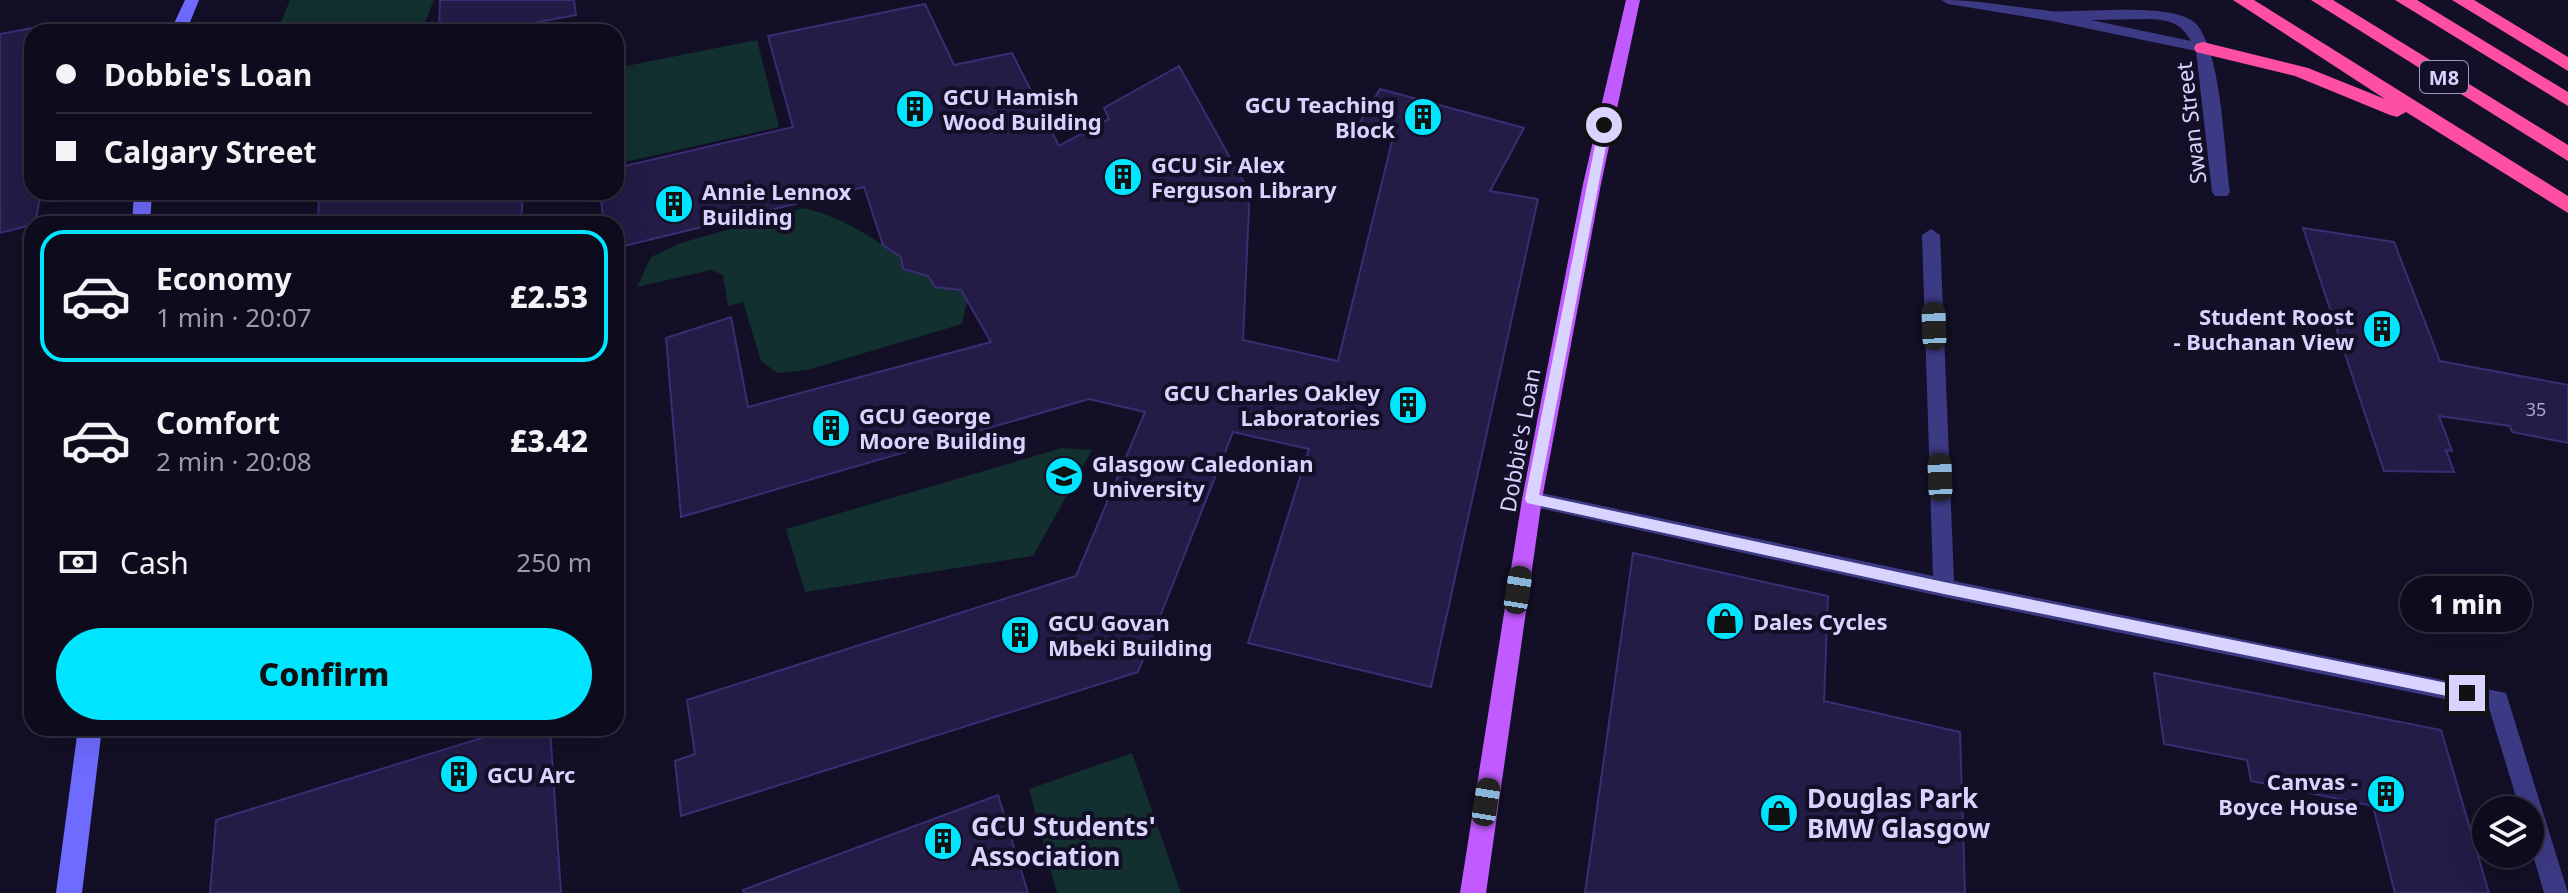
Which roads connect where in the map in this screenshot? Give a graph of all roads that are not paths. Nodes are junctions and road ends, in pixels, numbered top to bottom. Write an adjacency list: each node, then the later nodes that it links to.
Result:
1 (192, 0): 9 (street)
2 (1633, 0): 18 (main road, Dobbie's Loan)
3 (1948, 0): 8 (street)
4 (2242, 0): 13 (highway)
5 (2320, 0): 14 (highway, M8)
6 (2404, 0): 12 (highway, M8)
7 (2461, 0): 11 (highway)
8 (2052, 16): 10 (street); 10 (street)
9 (182, 24)
10 (2203, 48): 13 (highway); 15 (street, Swan Street)
11 (2568, 65)
12 (2568, 100)
13 (2462, 138): 16 (highway)
14 (2568, 154)
15 (2221, 192)
16 (2568, 206)
17 (1931, 235): 19 (street)
18 (1532, 499): 19 (street); 22 (main road, Dobbie's Loan)
19 (1944, 588): 23 (street)
20 (89, 736): 21 (street)
21 (69, 893)
22 (1473, 893)
23 (2557, 893)

